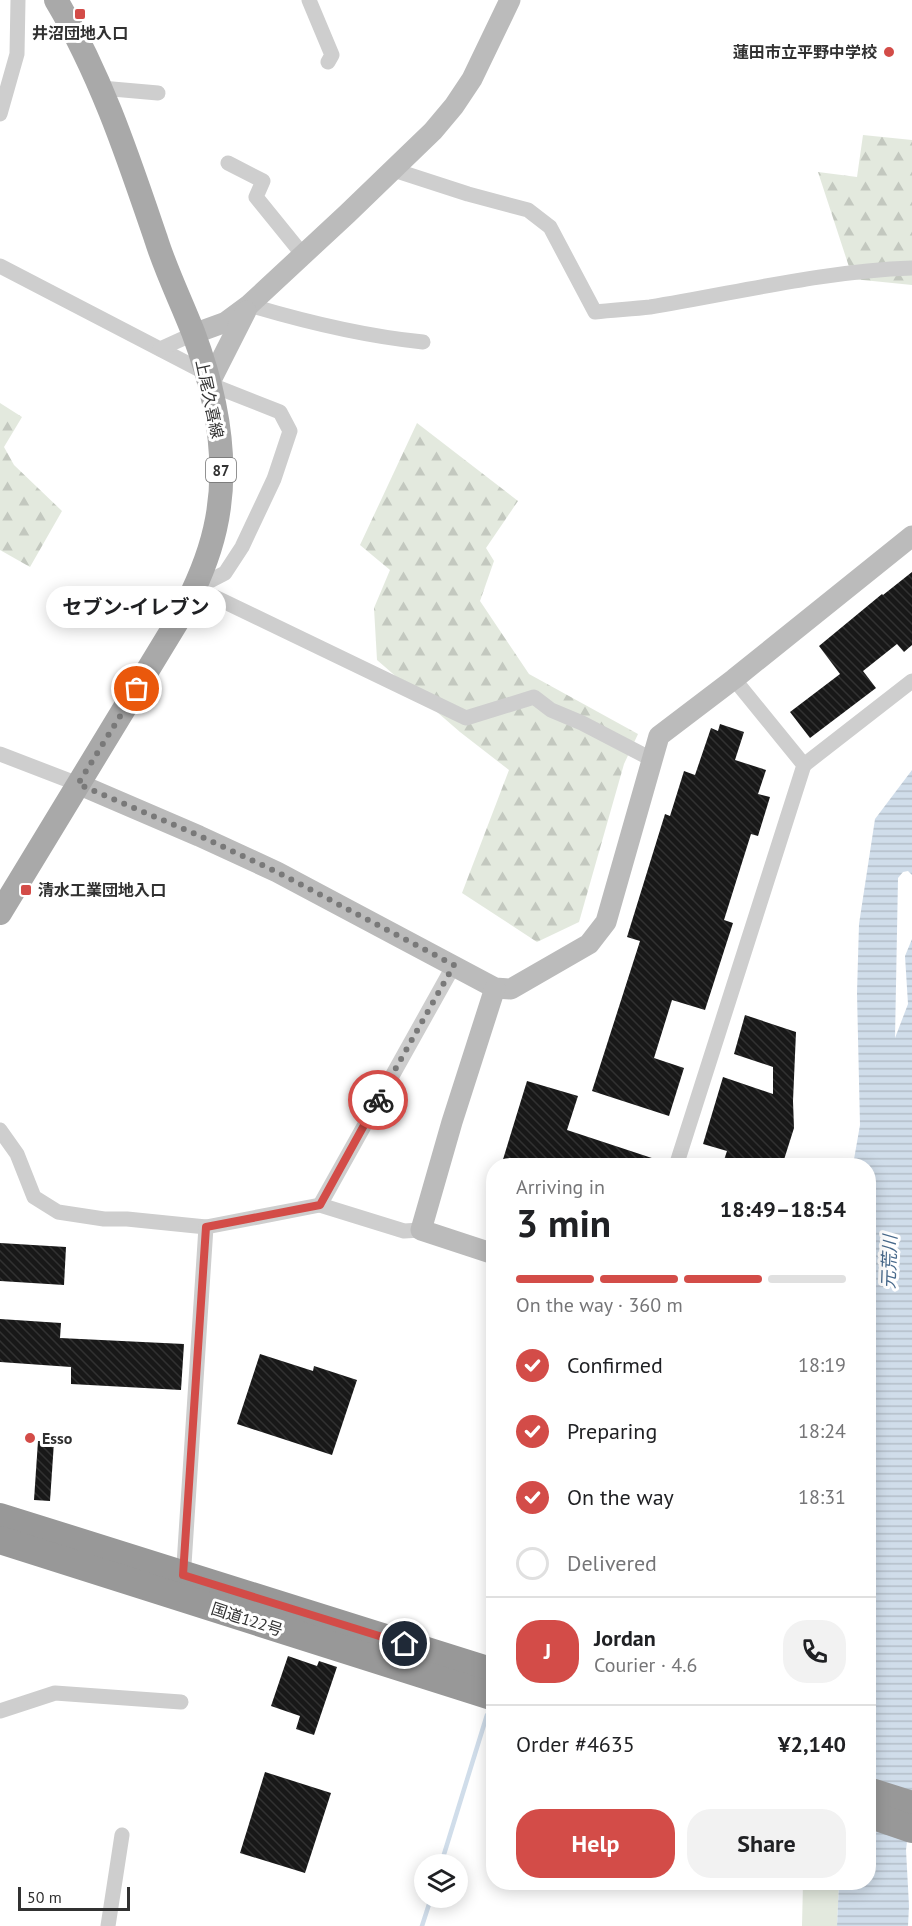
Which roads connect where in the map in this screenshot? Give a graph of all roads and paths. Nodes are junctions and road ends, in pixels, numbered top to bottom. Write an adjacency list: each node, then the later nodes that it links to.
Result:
1 (18, 0): 8 (street)
2 (56, 0): 6 (main road, 上尾久喜線 / 87)
3 (309, 0): 5 (street)
4 (510, 0): 10 (street)
5 (328, 62)
6 (101, 88): 7 (street); 15 (main road, 上尾久喜線 / 87)
7 (158, 93)
8 (0, 114)
9 (228, 163): 11 (street)
10 (394, 170): 11 (street); 13 (street)
11 (303, 255): 14 (street)
12 (0, 266): 17 (street)
13 (912, 267)
14 (249, 305): 15 (street); 16 (street); 18 (street)
15 (194, 334): 17 (street); 18 (main road, 上尾久喜線 / 87)
16 (423, 342)
17 (160, 349): 18 (street)
18 (208, 378): 20 (main road, 上尾久喜線 / 87); 20 (street)
19 (911, 539): 21 (street)
20 (196, 588): 24 (street); 26 (main road, 上尾久喜線 / 87)
21 (734, 679): 24 (street); 25 (street)
22 (912, 681): 25 (street)
23 (0, 754): 26 (street)
24 (653, 760): 29 (street)
25 (804, 765): 31 (street)
26 (78, 784): 27 (main road, 上尾久喜線 / 87); 28 (street)
27 (0, 913)
28 (454, 965): 29 (street); 32 (street)
29 (495, 988): 34 (street)
30 (0, 1130): 33 (street)
31 (679, 1158)
32 (320, 1205): 33 (street); 34 (street)
33 (206, 1227): 38 (street)
34 (421, 1230): 35 (street)
35 (486, 1251)
36 (0, 1517): 38 (highway, 国道122号)
37 (0, 1540): 38 (highway, 国道122号)
38 (183, 1586): 39 (highway, 国道122号); 40 (highway, 国道122号)
39 (486, 1670)
40 (486, 1694)
41 (181, 1702): 42 (street)
42 (0, 1711)
43 (876, 1794): 44 (highway)
44 (912, 1805)
45 (876, 1817): 46 (highway)
46 (912, 1828)
47 (122, 1835): 48 (street)
48 (108, 1926)

